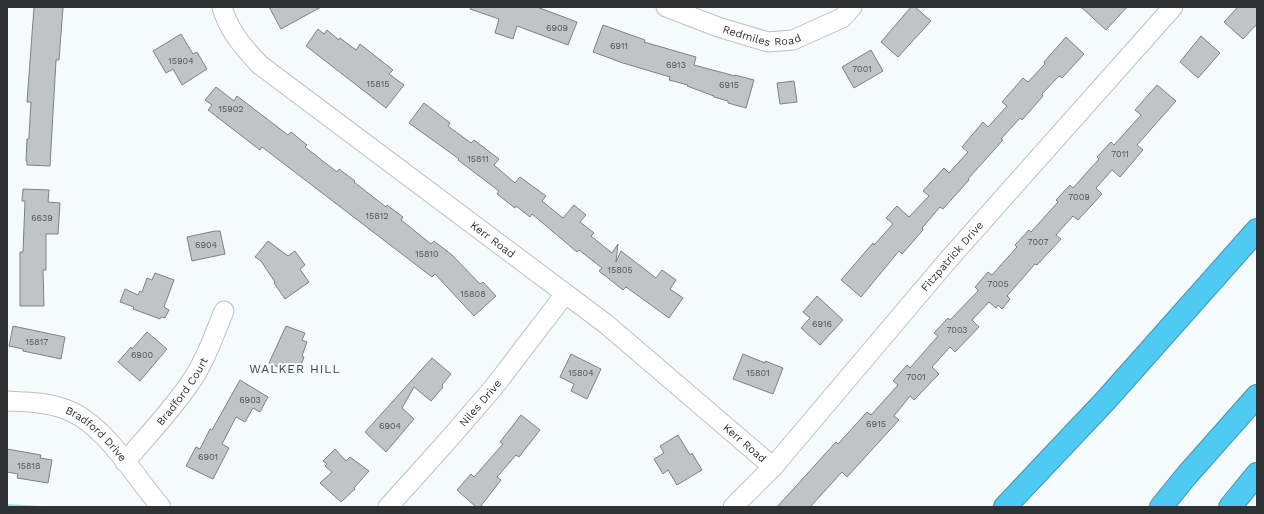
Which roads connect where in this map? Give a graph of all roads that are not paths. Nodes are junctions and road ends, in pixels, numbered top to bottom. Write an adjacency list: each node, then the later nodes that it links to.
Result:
1 (222, 7): 6 (street, Kerr Road)
2 (666, 7): 3 (street, Redmiles Road)
3 (852, 7)
4 (1173, 7): 12 (street, Fitzpatrick Drive)
5 (1257, 230): 9 (highway)
6 (565, 294): 12 (street, Kerr Road); 15 (street, Niles Drive)
7 (224, 311): 11 (street, Bradford Court)
8 (1257, 396): 19 (highway)
9 (1106, 400): 17 (highway); 18 (highway)
10 (7, 401): 11 (street, Bradford Drive)
11 (125, 462): 14 (street, Bradford Drive)
12 (773, 467): 16 (street, Fitzpatrick Drive)
13 (1257, 474): 20 (highway)
14 (161, 507)
15 (388, 507)
16 (733, 507)
17 (1005, 507)
18 (1018, 507)
19 (1161, 507)
20 (1230, 507)

